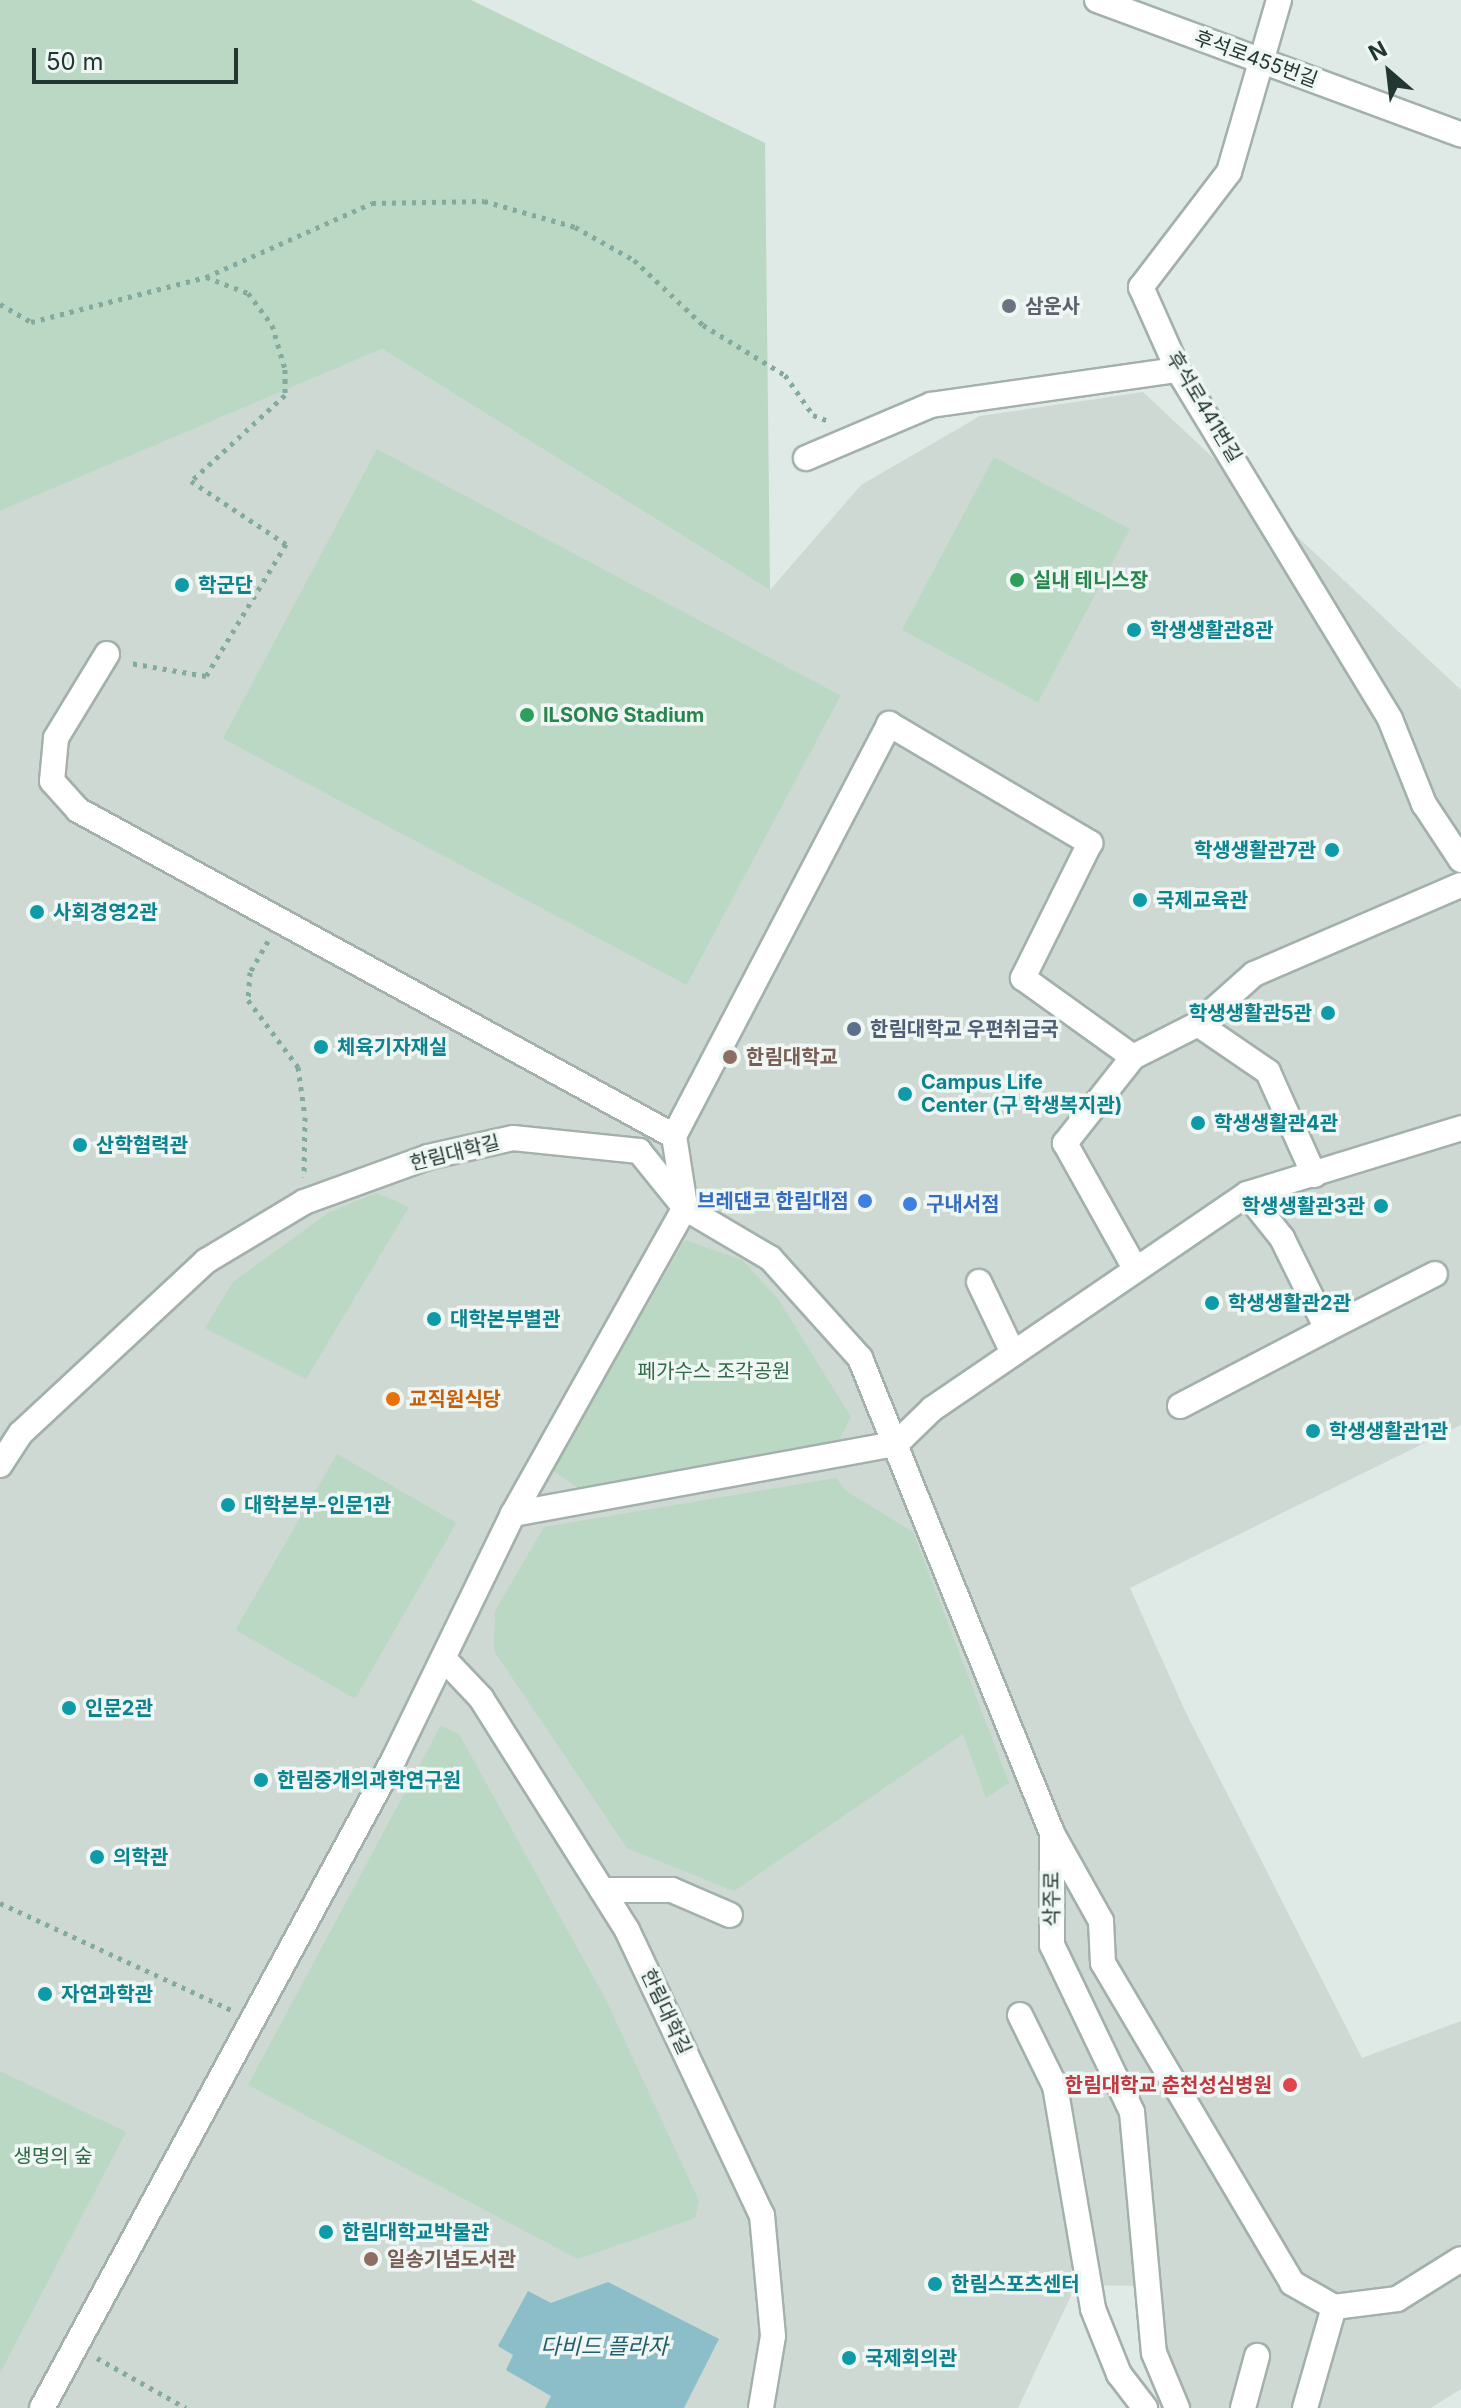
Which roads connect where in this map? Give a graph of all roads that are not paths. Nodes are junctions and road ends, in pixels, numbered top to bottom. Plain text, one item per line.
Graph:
1 (1097, 0) edge
2 (1279, 0) edge
3 (1265, 63) junction
4 (1461, 135) edge
5 (1178, 370) junction
6 (806, 458) dead end
7 (107, 654) road end
8 (1461, 860) edge
9 (1461, 885) edge
10 (1198, 1024) junction
11 (1133, 1057) junction
12 (1461, 1128) edge
13 (674, 1136) junction
14 (1314, 1175) junction
15 (1247, 1194) junction
16 (685, 1208) junction
17 (1136, 1270) junction
18 (1435, 1274) dead end
19 (979, 1282) dead end
20 (1327, 1329) junction
21 (1013, 1353) junction
22 (1180, 1406) dead end
23 (10, 1428) edge
24 (896, 1444) junction
25 (0, 1465) edge
26 (513, 1514) junction
27 (444, 1659) junction
28 (1052, 1833) junction
29 (602, 1890) junction
30 (730, 1915) dead end
31 (1020, 2015) dead end
32 (1461, 2259) edge
33 (1334, 2307) junction
34 (1257, 2356) dead end
35 (42, 2408) edge
36 (761, 2408) edge
37 (1145, 2408) edge
38 (1177, 2408) edge
39 (1243, 2408) edge
40 (1305, 2408) edge

1 - 3 street, 후석로455번길
2 - 3 street, 후석로441번길
3 - 4 street, 후석로455번길
3 - 5 street, 후석로441번길
5 - 6 street
5 - 8 street, 후석로441번길
7 - 13 street
9 - 10 street
10 - 11 street
10 - 14 street
11 - 13 street
11 - 17 street
12 - 14 street
13 - 16 street
14 - 15 street
15 - 17 street
15 - 20 street
16 - 23 street, 한림대학길
16 - 24 street, 삭주로
16 - 26 street
17 - 21 street
18 - 20 street
19 - 21 street
20 - 22 street
21 - 24 street
23 - 25 street, 한림대학길
24 - 26 street
24 - 28 street, 삭주로
26 - 27 street
27 - 29 street, 한림대학길
27 - 35 street
28 - 33 street
28 - 38 street, 삭주로
29 - 30 street
29 - 36 street, 한림대학길
31 - 37 street
32 - 33 street
33 - 40 street
34 - 39 street

